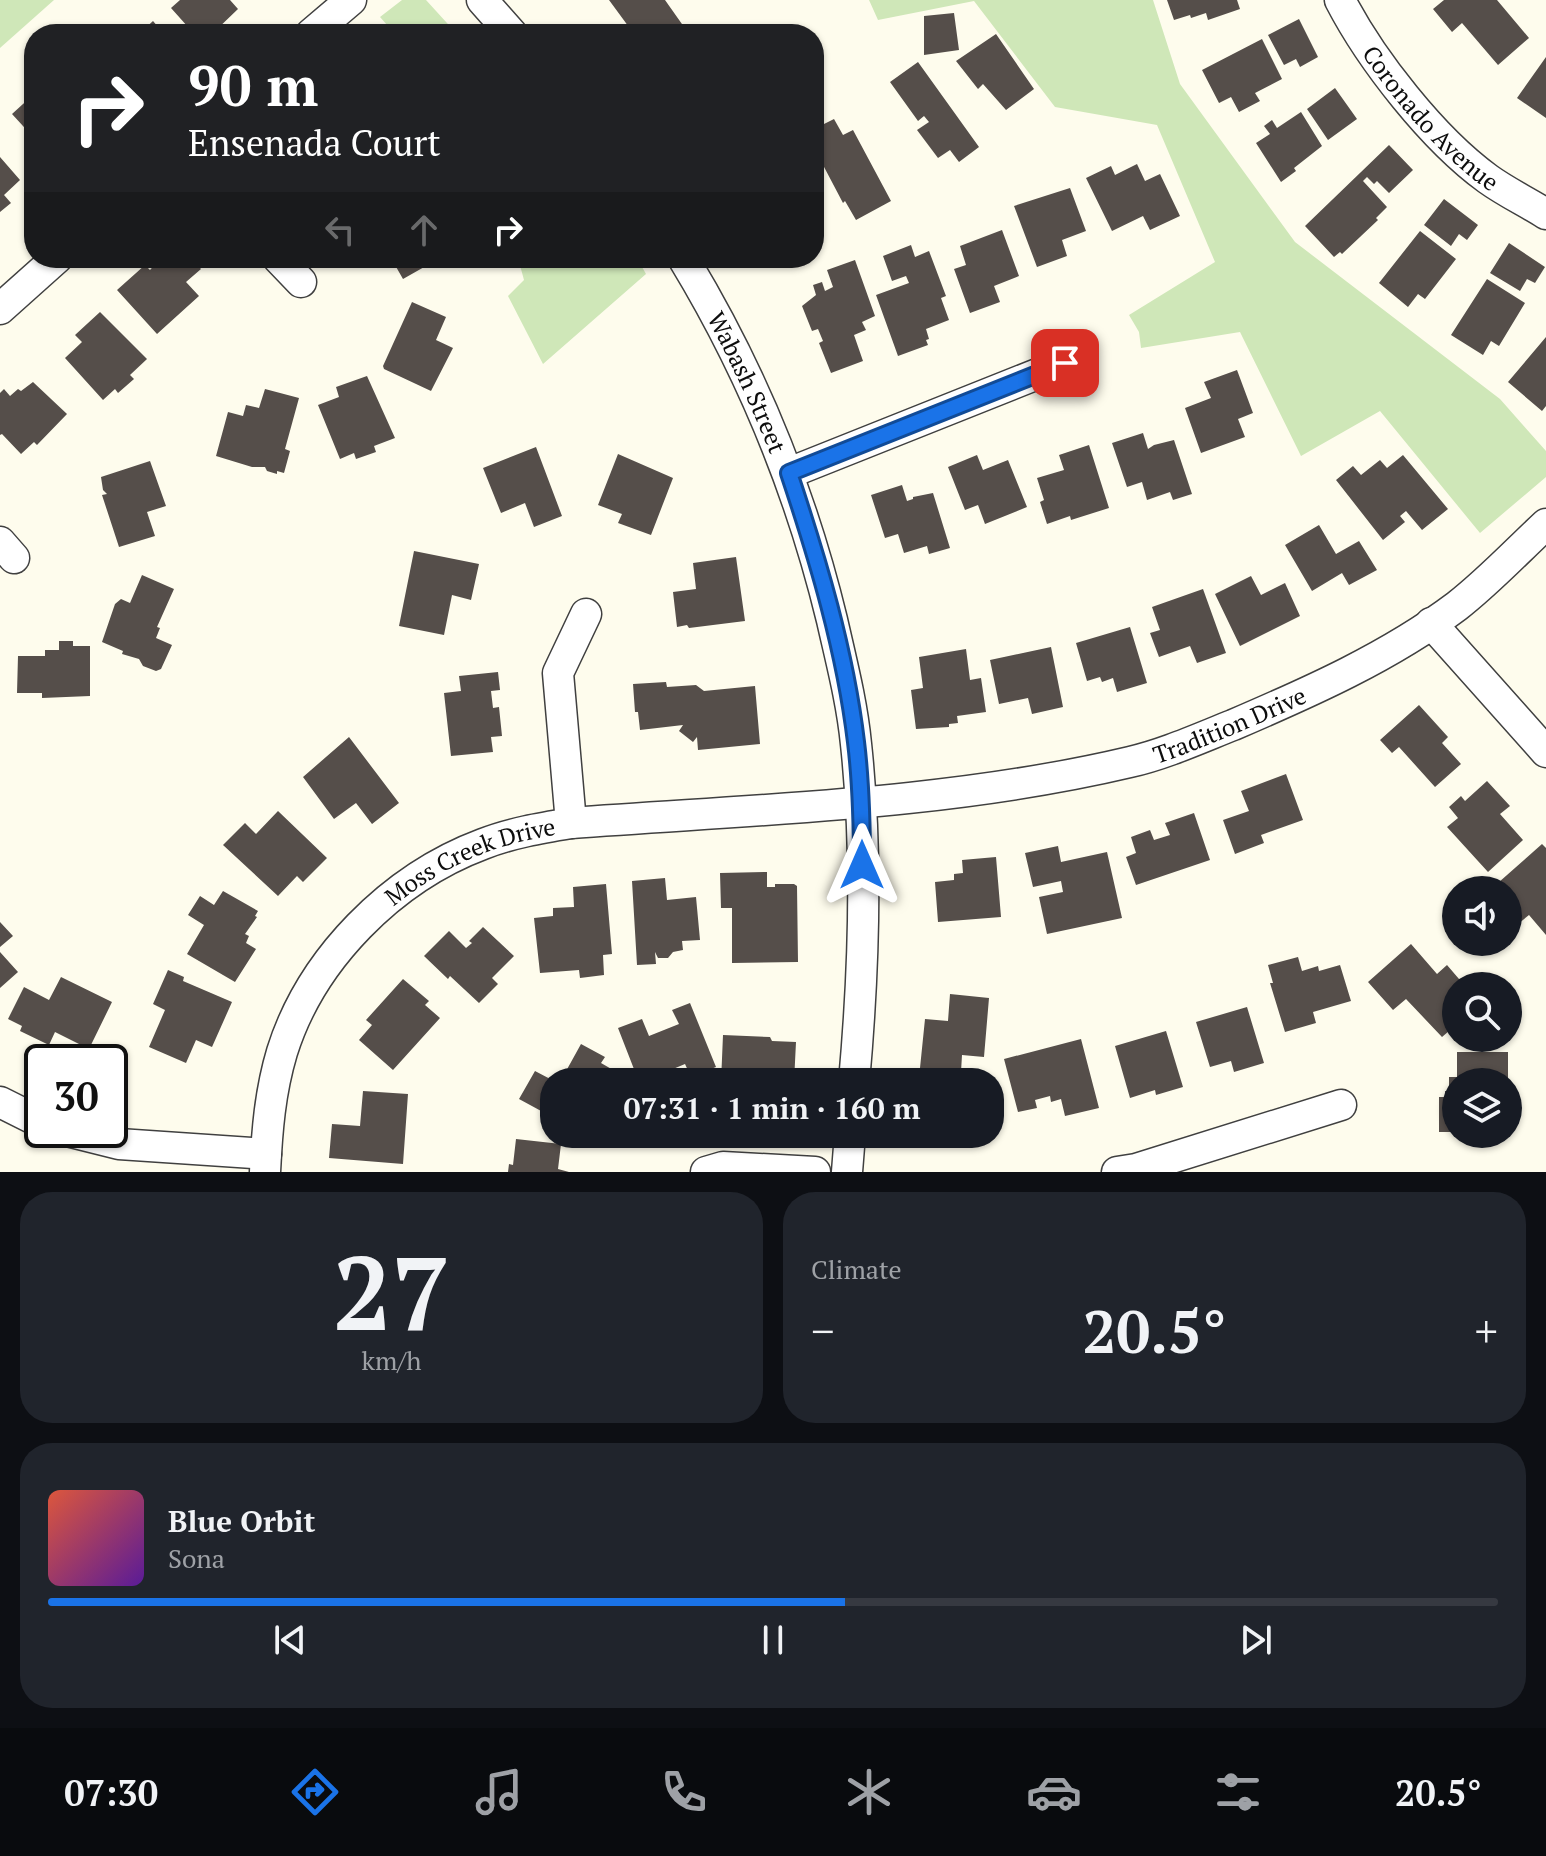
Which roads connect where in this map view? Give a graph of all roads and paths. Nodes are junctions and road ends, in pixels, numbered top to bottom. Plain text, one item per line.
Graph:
1 (351, 0) edge
2 (482, 0) edge
3 (1340, 0) edge
4 (323, 24) edge
5 (503, 24) edge
6 (1546, 214) edge
7 (46, 268) edge
8 (288, 268) edge
9 (688, 268) edge
10 (301, 282) dead end
11 (0, 309) edge
12 (1065, 363) dead end
13 (789, 473) junction
14 (1546, 524) edge
15 (586, 614) dead end
16 (1431, 623) junction
17 (1546, 752) edge
18 (861, 802) junction
19 (571, 823) junction
20 (855, 1068) edge
21 (0, 1102) edge
22 (1341, 1105) dead end
23 (24, 1114) edge
24 (128, 1145) edge
25 (849, 1148) edge
26 (265, 1163) edge
27 (706, 1172) edge
28 (815, 1172) edge
29 (847, 1172) edge
30 (1117, 1172) edge

1 - 4 street
2 - 5 street
3 - 6 street, Coronado Avenue
7 - 11 street
8 - 10 street
9 - 13 street, Wabash Street
12 - 13 street
13 - 18 street, Wabash Street
14 - 16 street, Tradition Drive
15 - 19 street
16 - 17 street
16 - 18 street, Tradition Drive
18 - 19 street, Moss Creek Drive
18 - 20 street, Wabash Street
19 - 26 street, Moss Creek Drive
21 - 23 street
22 - 30 street
24 - 26 street
25 - 29 street
27 - 28 street

